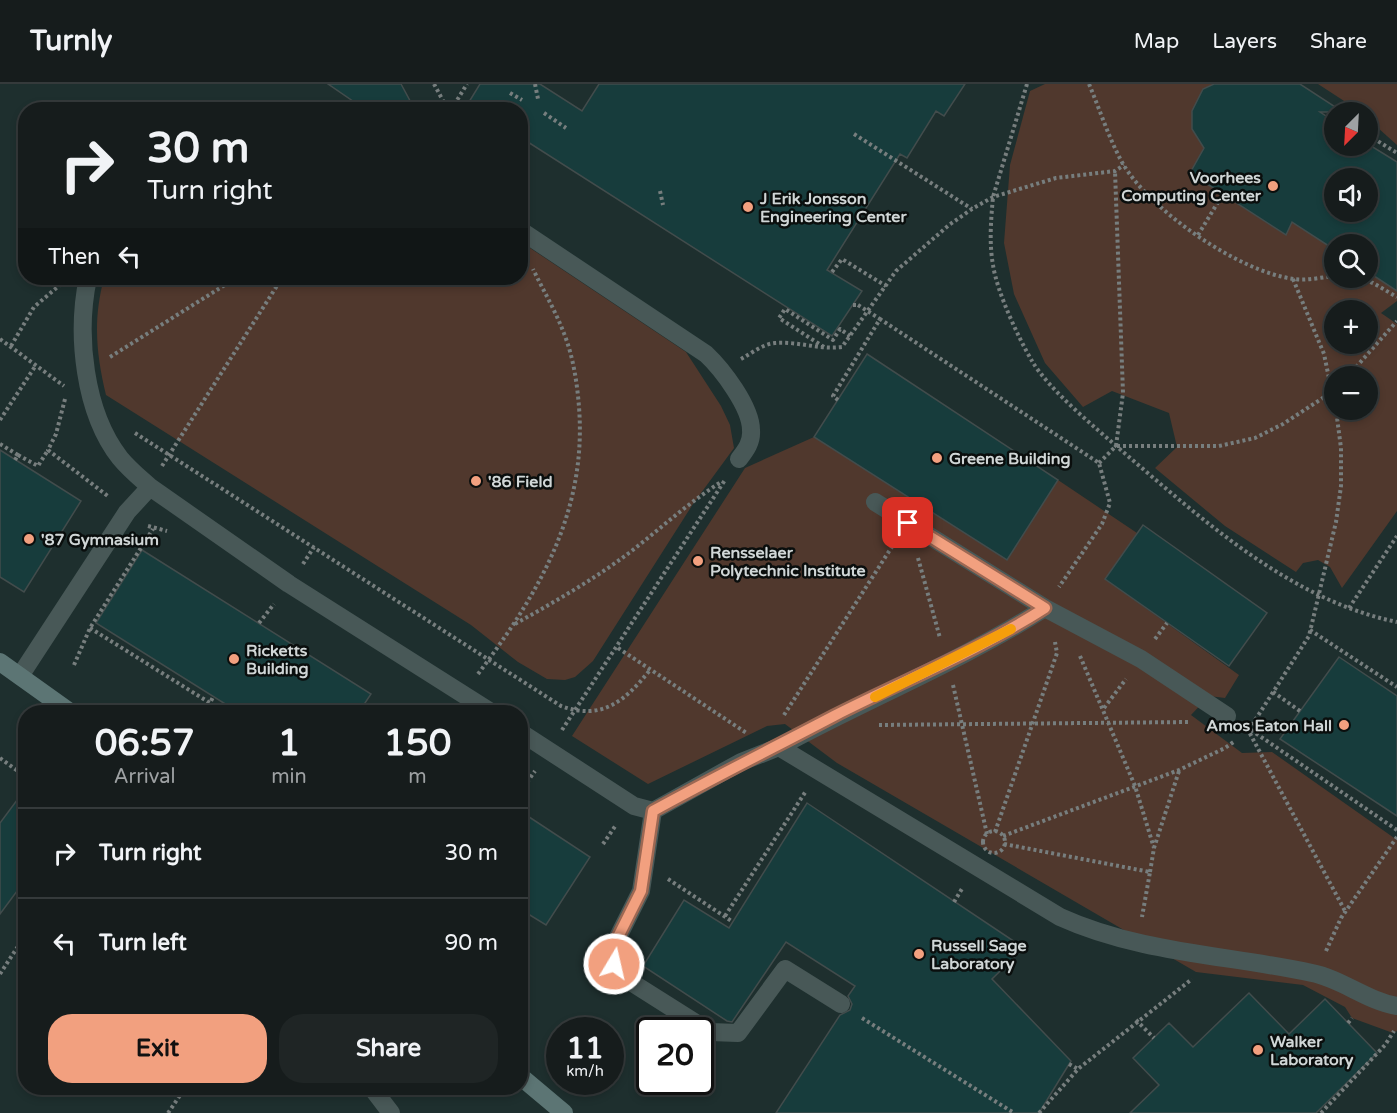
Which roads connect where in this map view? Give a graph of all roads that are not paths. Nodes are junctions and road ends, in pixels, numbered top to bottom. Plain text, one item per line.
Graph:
1 (528, 235) edge
2 (87, 285) edge
3 (739, 459) road end
4 (150, 487) junction
5 (875, 502) dead end
6 (1045, 608) junction
7 (0, 662) edge
8 (20, 676) junction
9 (60, 705) edge
10 (480, 705) edge
11 (1227, 716) road end
12 (528, 737) edge
13 (779, 747) junction
14 (653, 811) junction
15 (841, 1004) road end
16 (1397, 1006) edge
17 (528, 1083) edge
18 (377, 1095) edge
19 (391, 1113) edge
20 (564, 1113) edge

1 - 3 street
2 - 4 street
4 - 8 street
4 - 10 street
5 - 6 street
6 - 11 street
6 - 13 street
7 - 8 street
8 - 9 street
12 - 14 street
13 - 14 street
13 - 16 street
14 - 15 street
17 - 20 street
18 - 19 street

